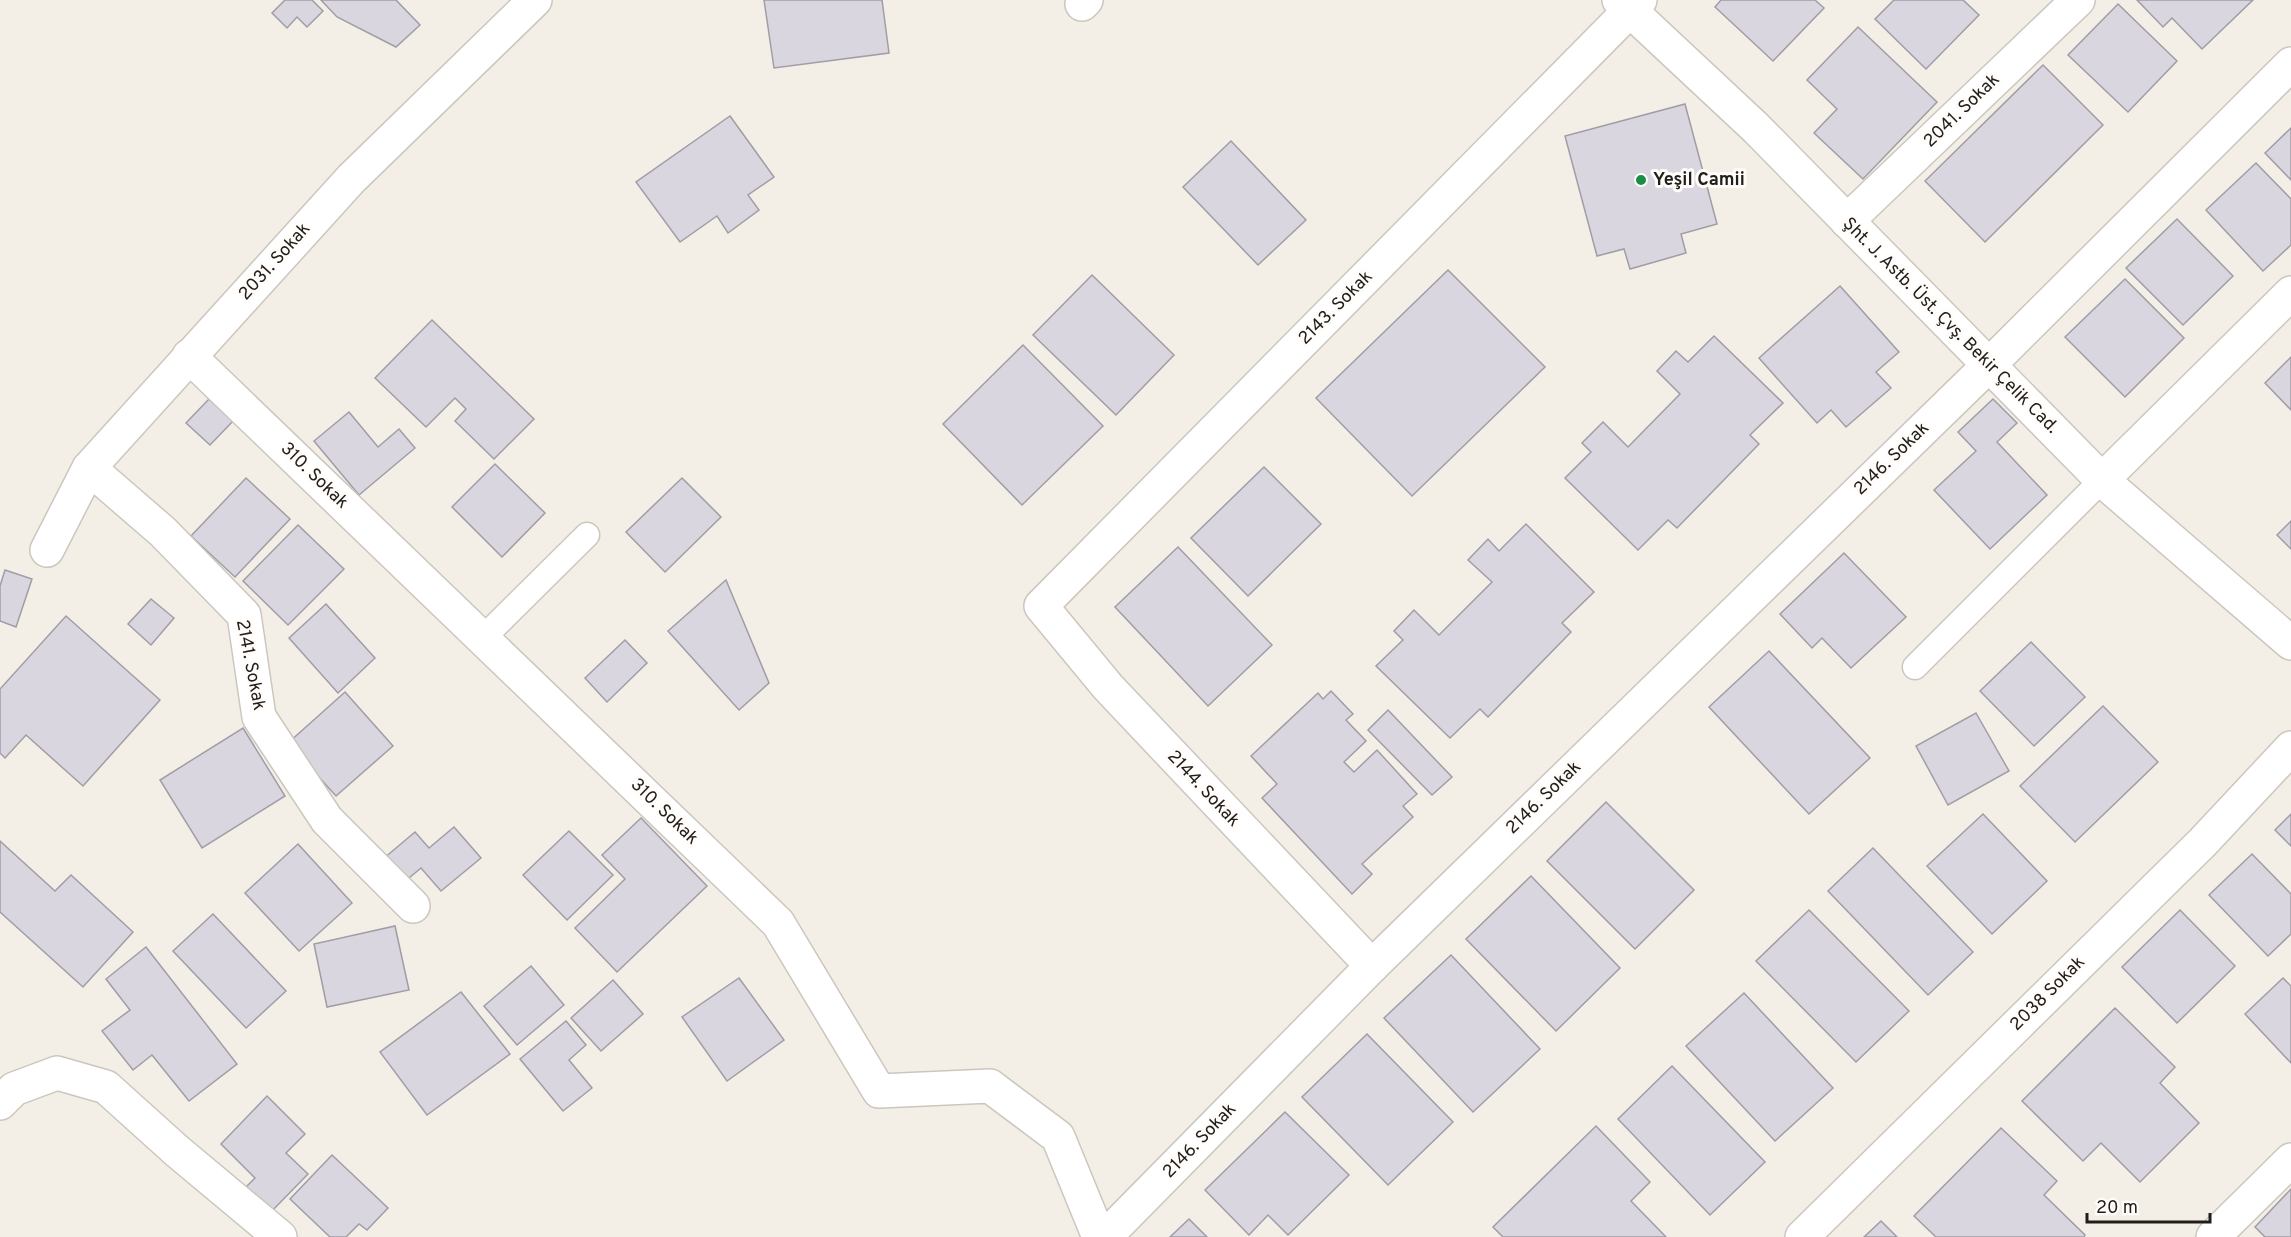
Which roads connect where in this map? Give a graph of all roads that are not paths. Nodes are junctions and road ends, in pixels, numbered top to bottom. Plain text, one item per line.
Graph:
1 (535, 0) edge
2 (2078, 0) edge
3 (1630, 3) edge
4 (2291, 64) edge
5 (1847, 221) junction
6 (2291, 293) edge
7 (189, 356) junction
8 (1989, 365) junction
9 (89, 468) junction
10 (2102, 480) junction
11 (587, 535) dead end
12 (47, 550) dead end
13 (1041, 606) joint
14 (483, 638) junction
15 (2291, 643) edge
16 (1914, 667) dead end
17 (2291, 748) edge
18 (413, 906) dead end
19 (1372, 966) junction
20 (0, 1103) edge
21 (2291, 1160) edge
22 (280, 1237) edge
23 (1099, 1237) edge
24 (1105, 1237) edge
25 (1802, 1237) edge
26 (2213, 1237) edge

1 - 7 street, 2031. Sokak
2 - 5 street, 2041. Sokak
3 - 5 street, Şht. J. Astb. Üst. Çvş. Bekir Çelik Cad.
3 - 13 street, 2143. Sokak
4 - 8 street, 2146. Sokak
5 - 8 street, Şht. J. Astb. Üst. Çvş. Bekir Çelik Cad.
6 - 10 street
7 - 9 street, 2031. Sokak
7 - 14 street, 310. Sokak
8 - 10 street, Şht. J. Astb. Üst. Çvş. Bekir Çelik Cad.
8 - 19 street, 2146. Sokak
9 - 12 street, 2031. Sokak
9 - 18 street, 2141. Sokak
10 - 15 street, Şht. J. Astb. Üst. Çvş. Bekir Çelik Cad.
10 - 16 lane
11 - 14 lane
13 - 19 street, 2144. Sokak
14 - 23 street, 310. Sokak
17 - 25 street, 2038 Sokak
19 - 24 street, 2146. Sokak
20 - 22 street
21 - 26 street

